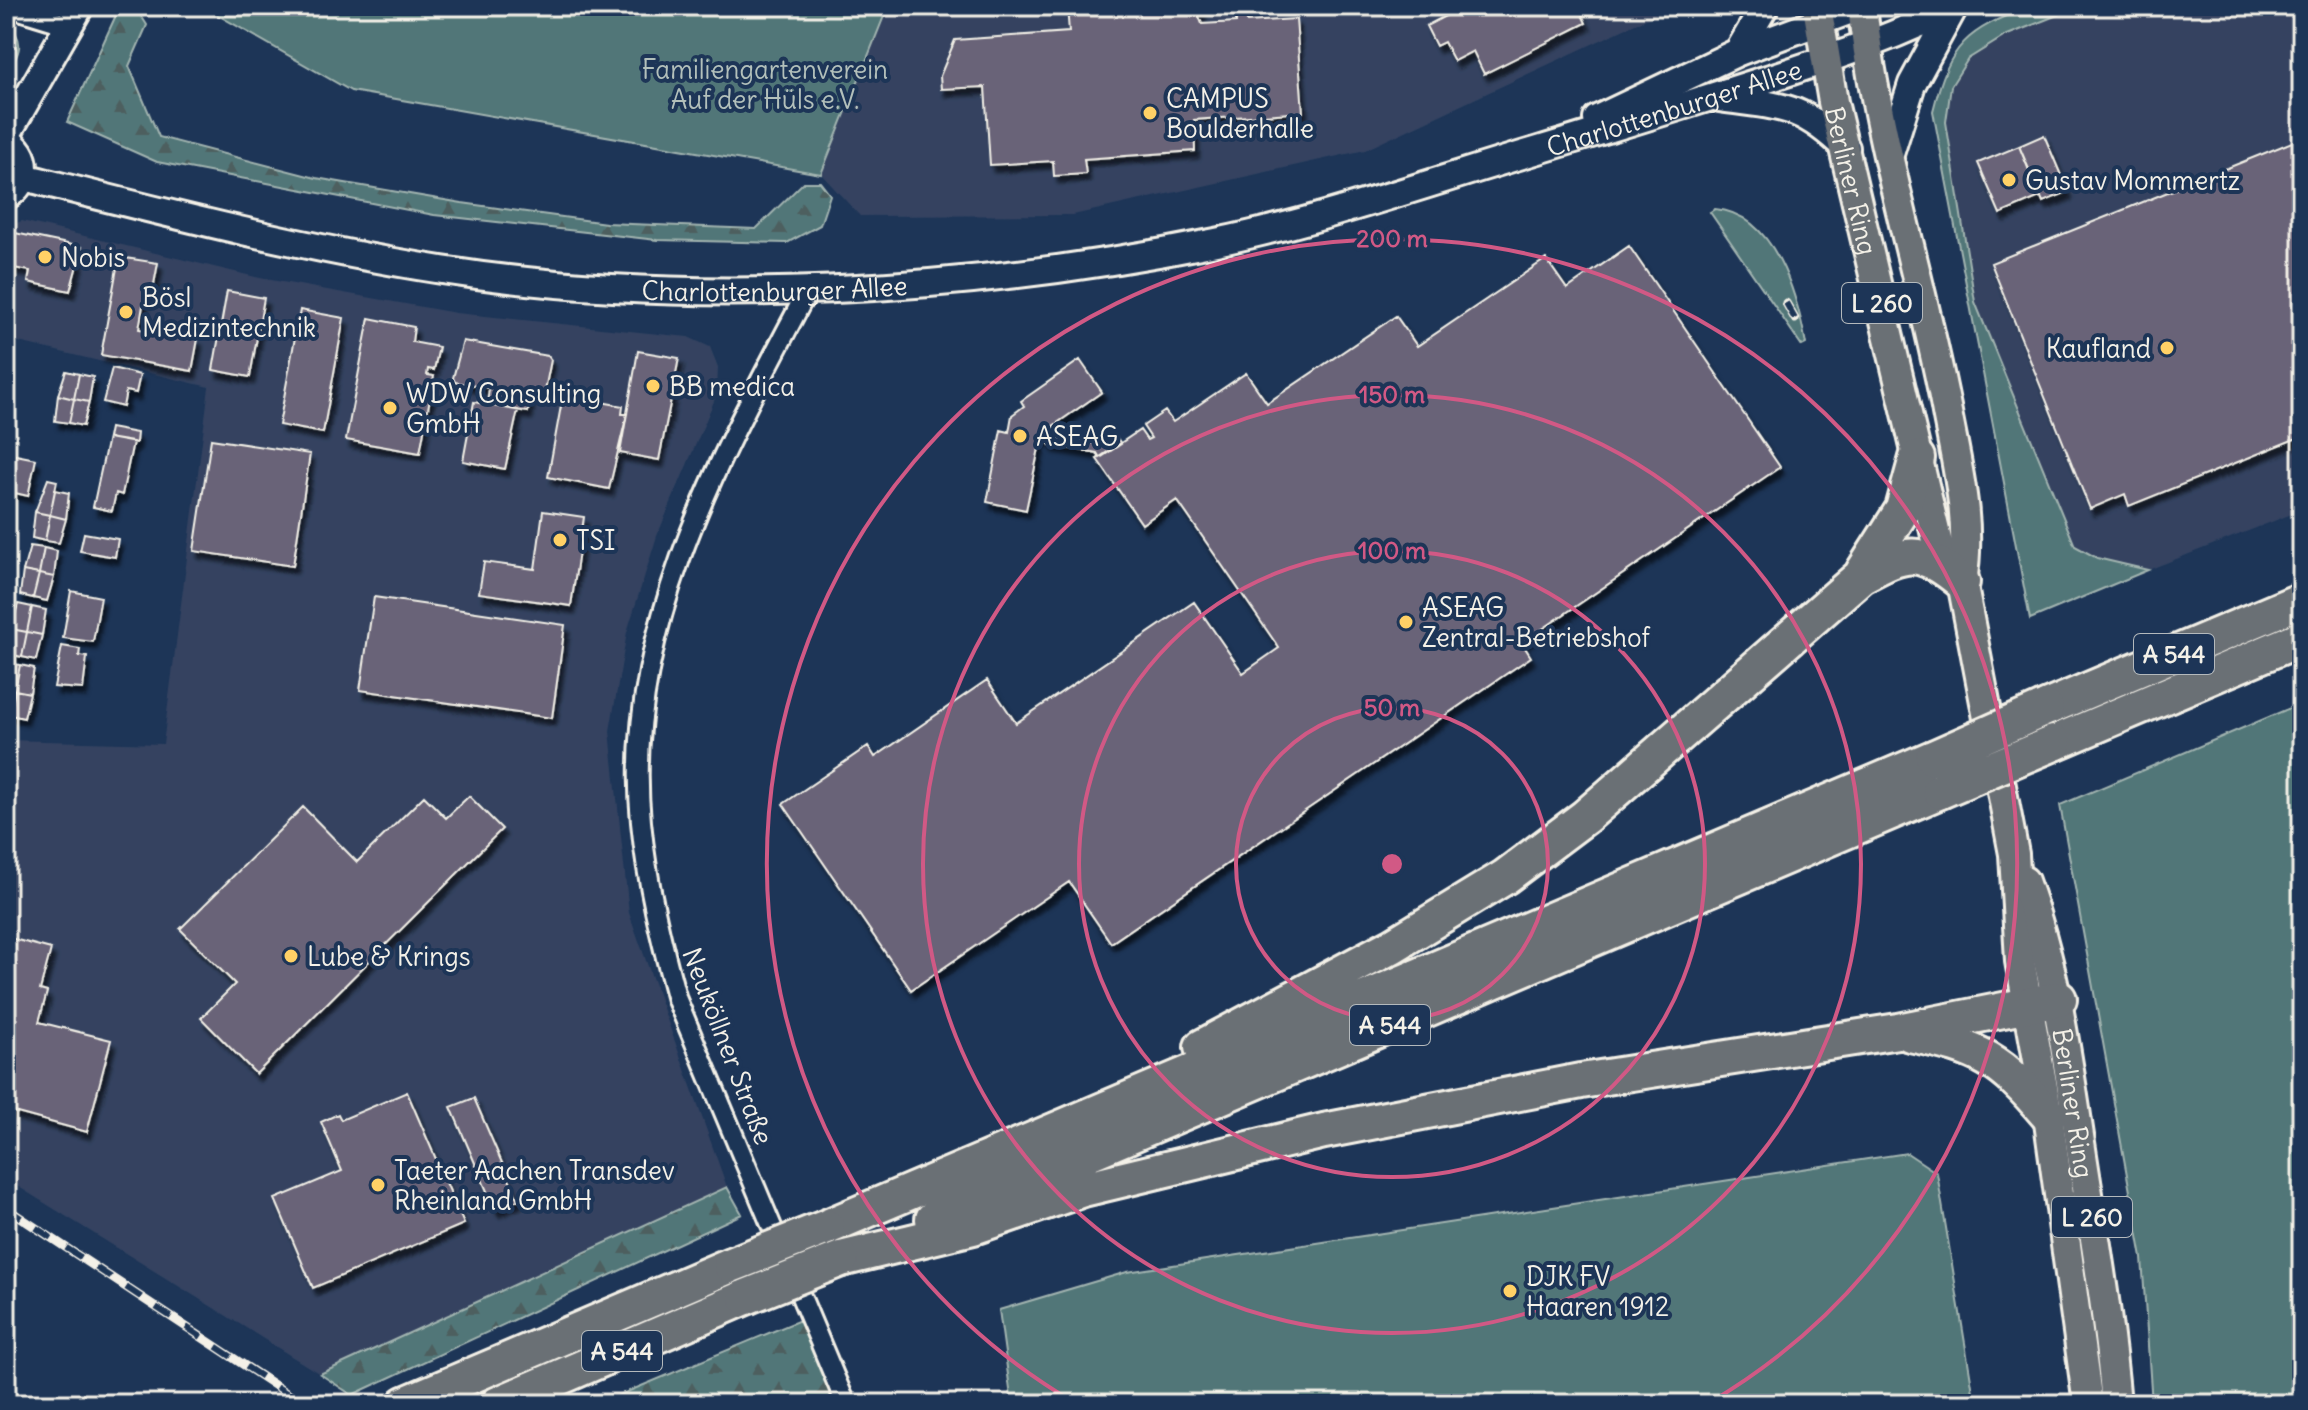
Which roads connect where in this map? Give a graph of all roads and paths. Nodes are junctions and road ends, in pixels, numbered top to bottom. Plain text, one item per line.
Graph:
1 (6, 6) edge
2 (1765, 6) edge
3 (1862, 6) edge
4 (1955, 6) edge
5 (1817, 13) edge
6 (74, 16) edge
7 (1866, 46) junction
8 (1738, 52) junction
9 (1826, 60) junction
10 (1716, 97) junction
11 (6, 138) edge
12 (1846, 148) junction
13 (1890, 154) junction
14 (1522, 155) junction
15 (15, 187) edge
16 (808, 290) junction
17 (1917, 458) junction
18 (1861, 576) junction
19 (1962, 582) junction
20 (2302, 600) edge
21 (2302, 638) edge
22 (2044, 1002) junction
23 (1898, 1031) junction
24 (1100, 1111) junction
25 (2048, 1115) junction
26 (841, 1259) junction
27 (405, 1404) edge
28 (498, 1404) edge
29 (846, 1404) edge
30 (2088, 1404) edge
31 (2116, 1404) edge

1 - 6 street
2 - 8 street
3 - 5 street, Charlottenburger Allee
3 - 7 main road, Berliner Ring / L 260
4 - 7 street, Charlottenburger Allee
4 - 13 street
5 - 8 street, Charlottenburger Allee
5 - 9 main road, Berliner Ring / L 260
6 - 11 street
7 - 9 street, Charlottenburger Allee
7 - 13 main road, Berliner Ring / L 260
8 - 14 street, Charlottenburger Allee
9 - 10 street, Charlottenburger Allee
9 - 12 main road, Berliner Ring / L 260
10 - 12 street
10 - 14 street, Charlottenburger Allee
11 - 15 street
12 - 17 main road, Berliner Ring / L 260
13 - 19 main road, Berliner Ring / L 260
14 - 16 street, Charlottenburger Allee
15 - 16 street, Charlottenburger Allee
16 - 29 street, Neuköllner Straße
17 - 18 highway
17 - 19 main road, Berliner Ring / L 260
18 - 19 highway
18 - 24 highway
19 - 22 main road, Berliner Ring / L 260
20 - 24 highway, A 544, bridge
21 - 26 highway, A 544, bridge
22 - 23 highway
22 - 25 main road, Berliner Ring / L 260
22 - 31 main road, Berliner Ring / L 260
23 - 25 highway
23 - 26 highway
24 - 27 highway, A 544, bridge
25 - 30 main road, Berliner Ring / L 260
26 - 28 highway, A 544, bridge

